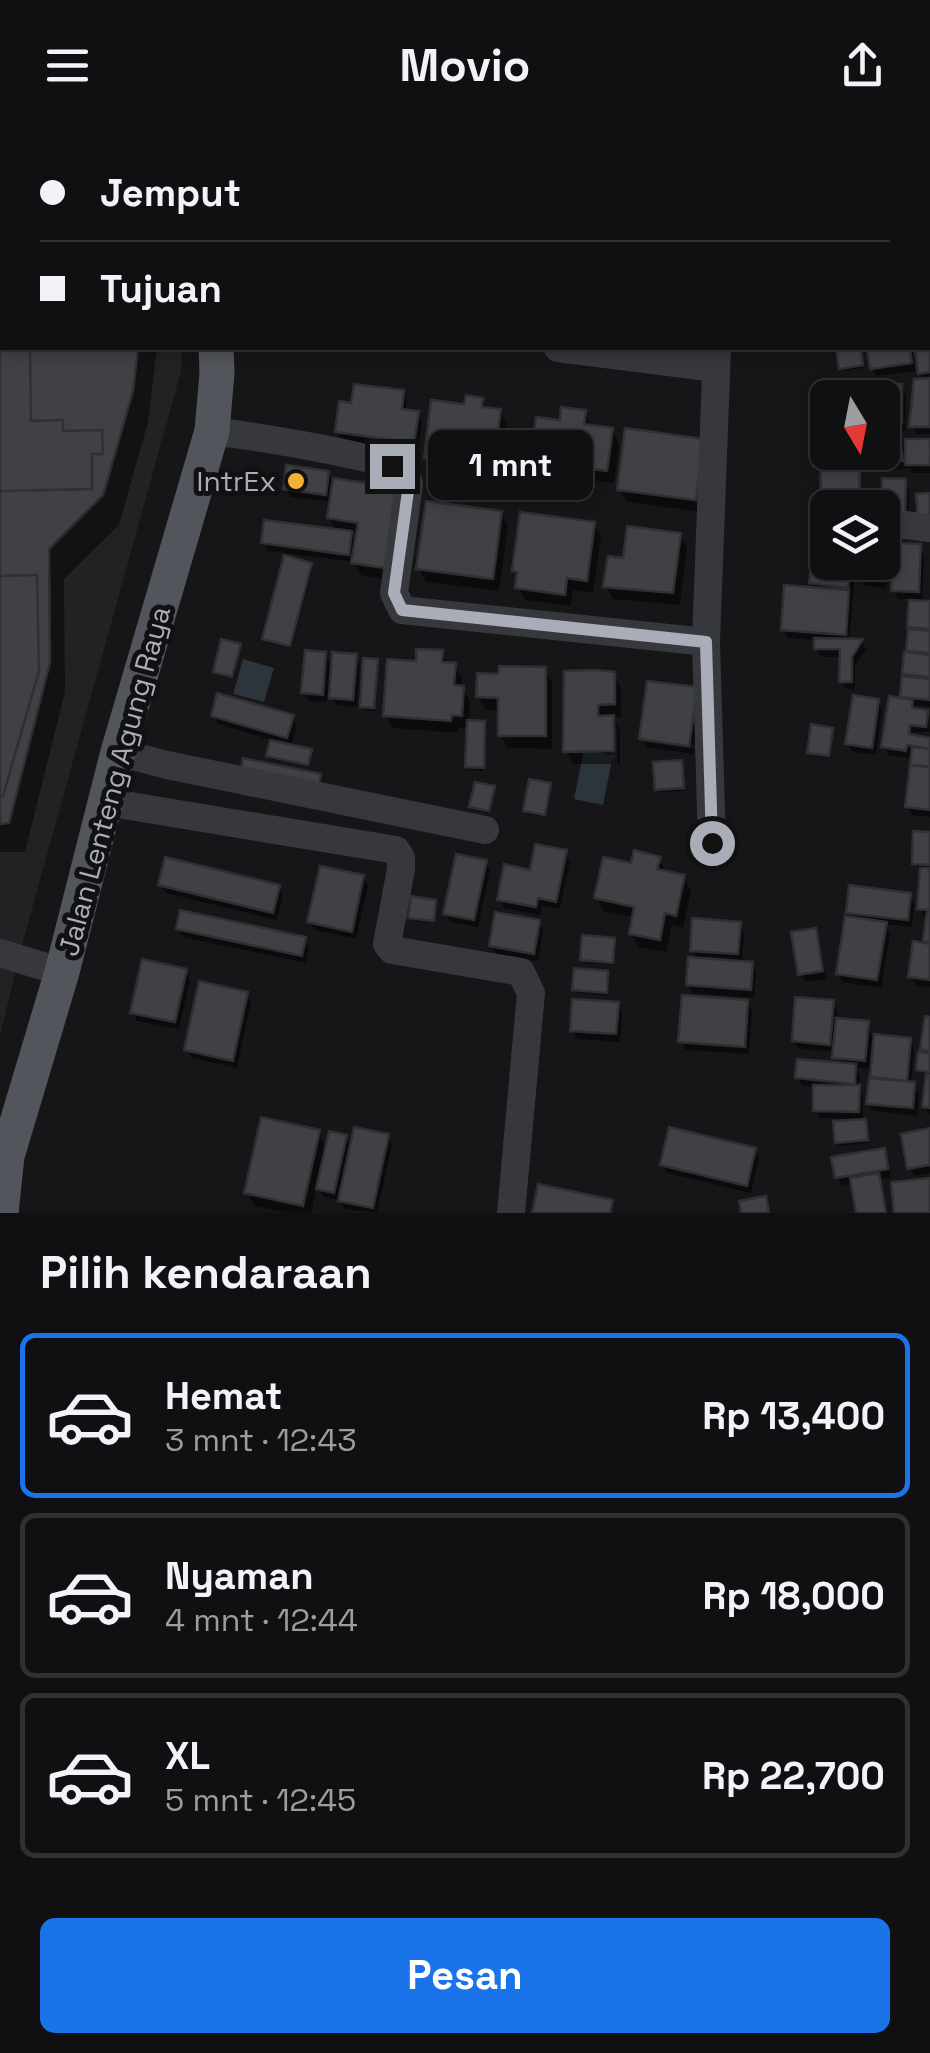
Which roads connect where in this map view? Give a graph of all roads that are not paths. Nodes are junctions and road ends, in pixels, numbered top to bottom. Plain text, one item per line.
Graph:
1 (590, 350) edge
2 (221, 356) edge
3 (716, 358) edge
4 (212, 431) junction
5 (900, 524) edge
6 (930, 528) edge
7 (706, 642) junction
8 (118, 752) junction
9 (106, 802) junction
10 (485, 830) dead end
11 (712, 843) dead end
12 (0, 953) edge
13 (62, 972) junction
14 (1, 1213) edge
15 (511, 1213) edge

1 - 3 street
2 - 4 main road, Jalan Lenteng Agung Raya
3 - 7 street
4 - 7 street
4 - 8 main road, Jalan Lenteng Agung Raya
5 - 6 street
7 - 11 street
8 - 9 main road, Jalan Lenteng Agung Raya
8 - 10 street
9 - 13 main road, Jalan Lenteng Agung Raya
9 - 15 street
12 - 13 street
13 - 14 main road, Jalan Lenteng Agung Raya

